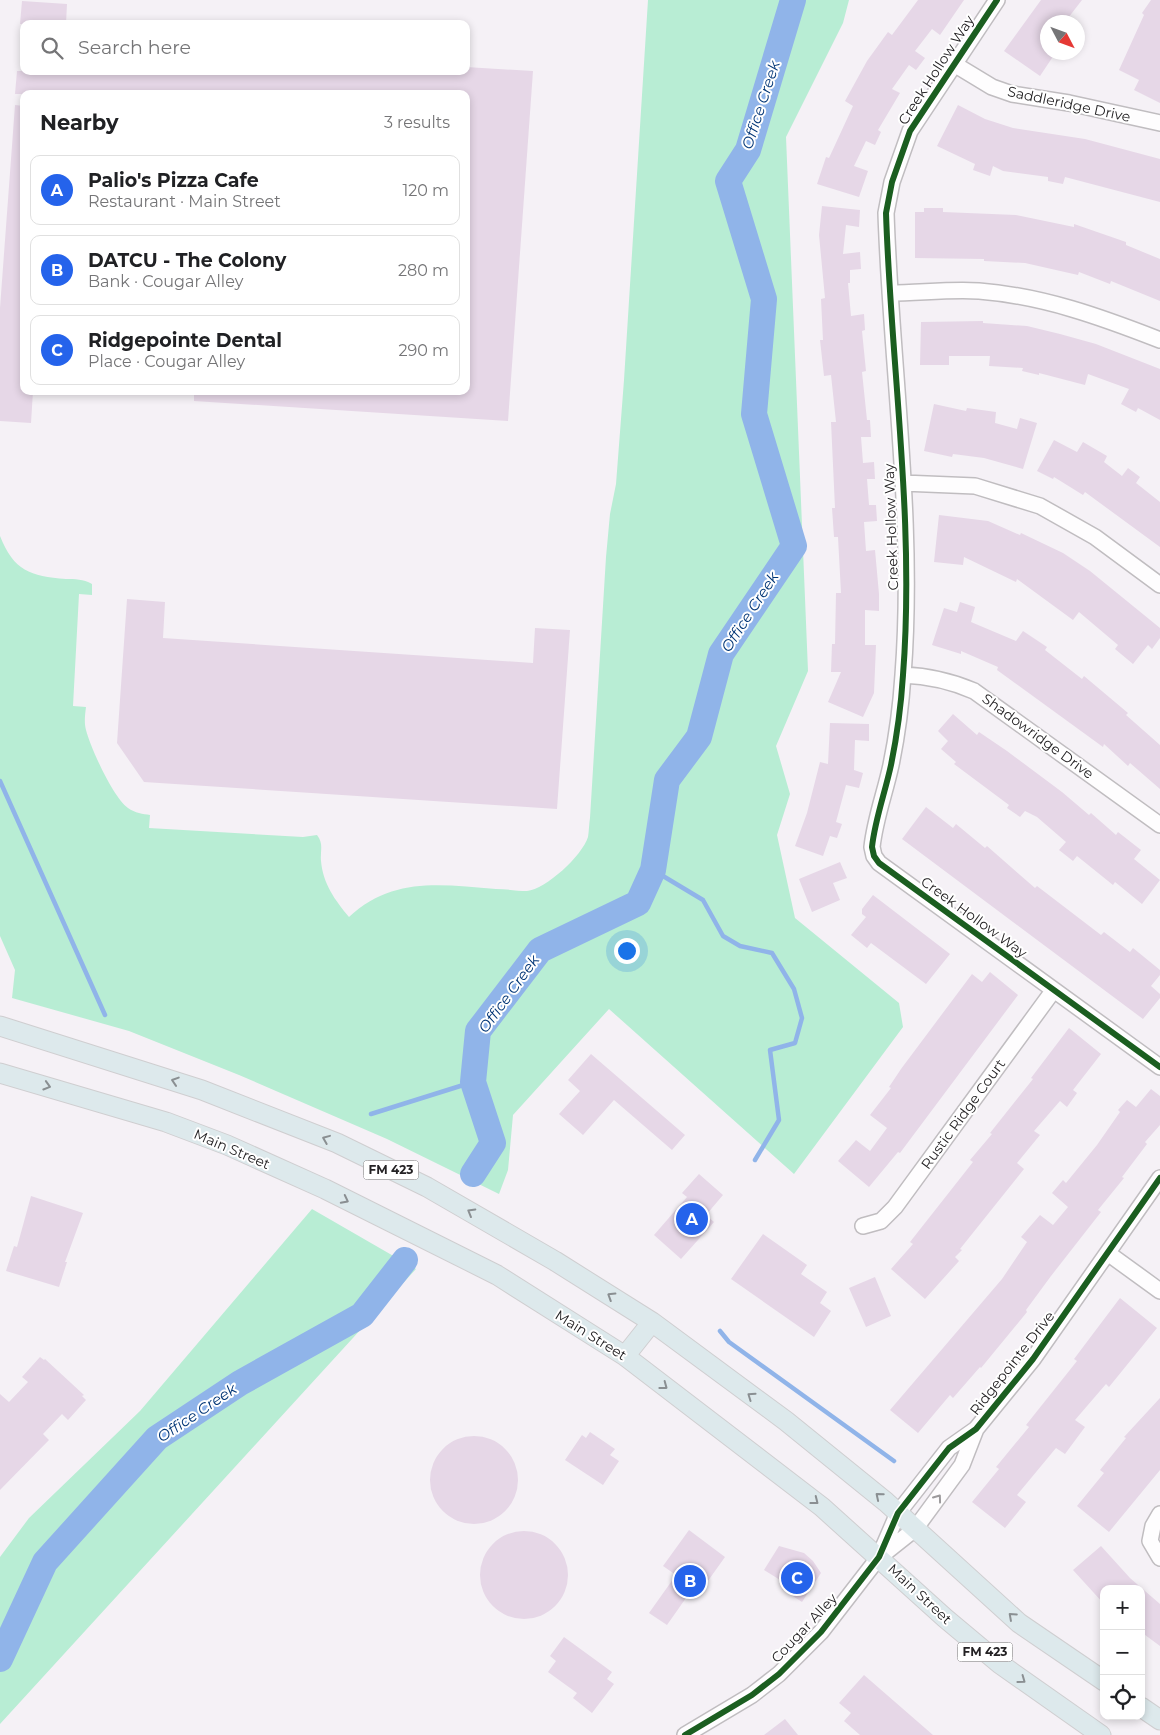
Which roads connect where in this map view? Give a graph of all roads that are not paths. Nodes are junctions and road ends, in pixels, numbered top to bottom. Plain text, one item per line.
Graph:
1 (997, 0) edge
2 (954, 64) junction
3 (1160, 123) edge
4 (890, 293) junction
5 (1160, 340) edge
6 (903, 483) junction
7 (1160, 585) edge
8 (903, 675) junction
9 (1160, 826) edge
10 (1053, 991) junction
11 (0, 1026) edge
12 (1160, 1067) edge
13 (0, 1073) edge
14 (1160, 1178) edge
15 (863, 1226) dead end
16 (1109, 1254) junction
17 (1160, 1291) edge
18 (652, 1322) junction
19 (626, 1356) junction
20 (976, 1429) junction
21 (898, 1513) junction
22 (1160, 1514) edge
23 (915, 1529) junction
24 (879, 1557) junction
25 (1160, 1558) edge
26 (1100, 1678) edge
27 (1145, 1710) edge
28 (1160, 1720) edge
29 (685, 1735) edge
30 (1100, 1735) edge

1 - 2 street, Creek Hollow Way
2 - 3 street, Saddleridge Drive
2 - 4 street, Creek Hollow Way
4 - 5 street
4 - 6 street, Creek Hollow Way
6 - 7 street
6 - 8 street, Creek Hollow Way
8 - 9 street, Shadowridge Drive
8 - 10 street, Creek Hollow Way
10 - 12 street
10 - 15 street, Rustic Ridge Court
18 -> 11 main road, FM 423
13 -> 19 main road, Main Street / FM 423
14 - 16 street, Ridgepointe Drive
16 - 17 street
16 - 20 street, Ridgepointe Drive
18 - 19 main road
21 -> 18 main road, FM 423
19 -> 24 main road, Main Street / FM 423
20 - 21 street, Ridgepointe Drive
23 -> 20 street, Ridgepointe Drive
21 - 23 main road, FM 423
21 - 24 street, Ridgepointe Drive
22 - 25 street
23 - 24 street, Ridgepointe Drive
26 -> 23 main road, FM 423
24 - 29 street, Cougar Alley
24 -> 30 main road, Main Street / FM 423
27 - 28 main road

